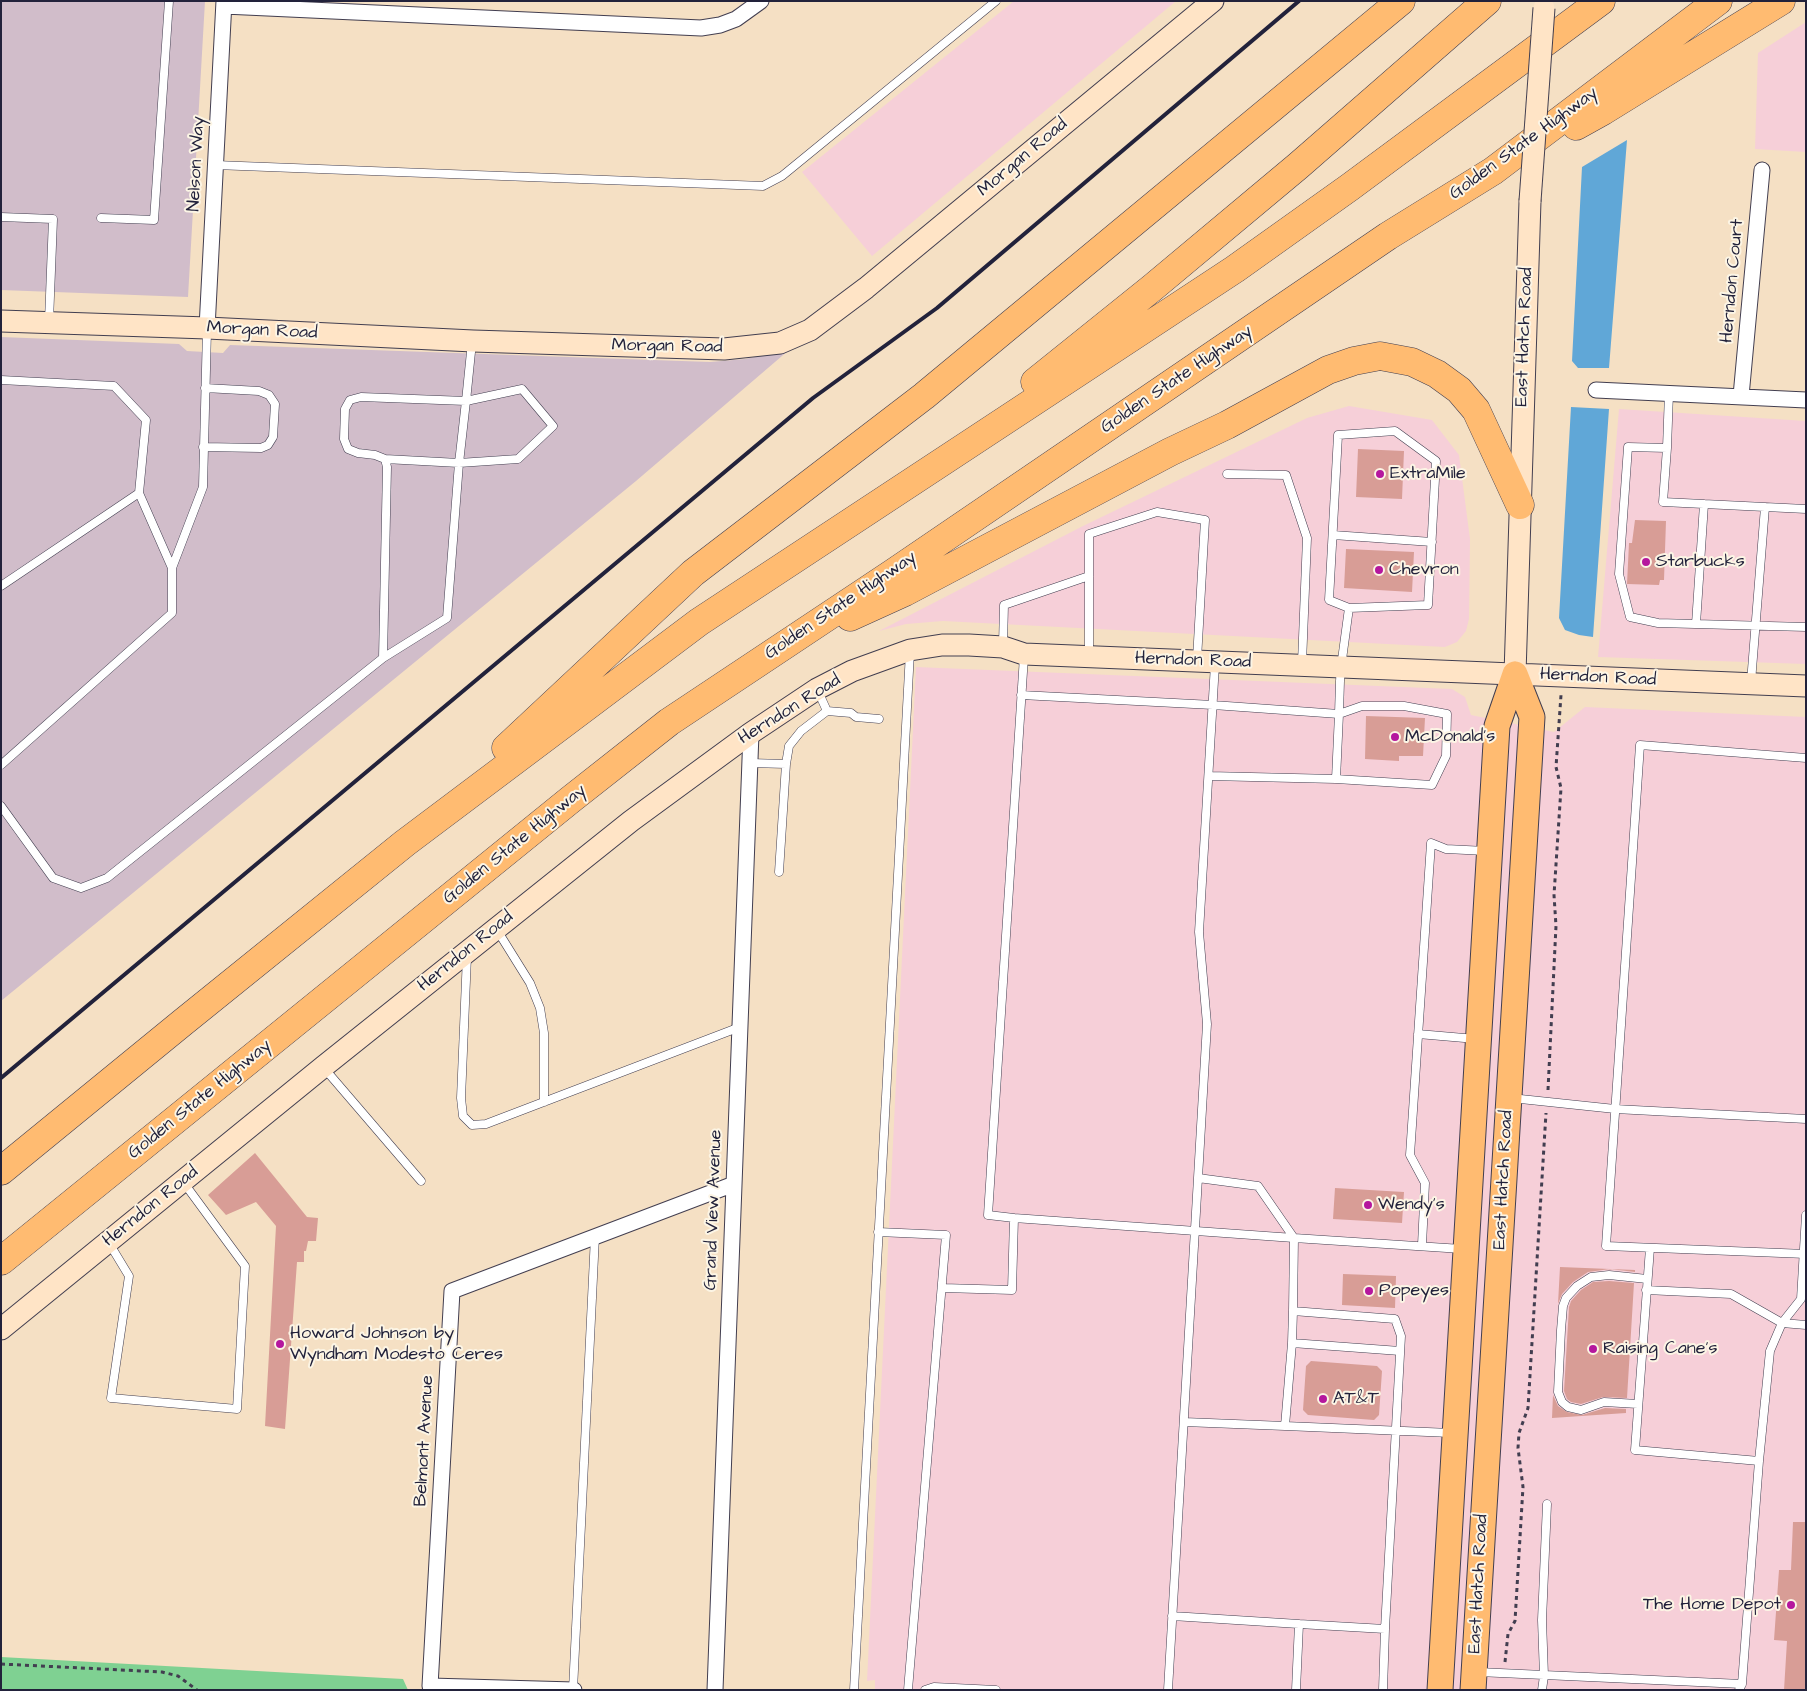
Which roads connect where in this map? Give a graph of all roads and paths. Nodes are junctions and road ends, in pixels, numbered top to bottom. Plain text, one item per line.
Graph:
1 (169, 1) edge
2 (761, 1) edge
3 (996, 1) edge
4 (1213, 1) edge
5 (1401, 1) edge
6 (1487, 1) edge
7 (1601, 1) edge
8 (1718, 1) edge
9 (1781, 1) edge
10 (224, 4) edge
11 (1544, 5) edge
12 (215, 165) junction
13 (1762, 170) dead end
14 (1493, 171) junction
15 (1, 217) edge
16 (101, 218) dead end
17 (1, 321) edge
18 (49, 323) junction
19 (207, 328) junction
20 (472, 341) junction
21 (1, 380) edge
22 (205, 388) junction
23 (1596, 390) dead end
24 (1669, 393) junction
25 (1741, 396) junction
26 (1806, 400) edge
27 (466, 401) junction
28 (204, 447) junction
29 (1667, 448) junction
30 (385, 459) junction
31 (459, 462) junction
32 (1227, 474) dead end
33 (898, 492) junction
34 (139, 493) junction
35 (1704, 504) junction
36 (1520, 505) junction
37 (1764, 508) junction
38 (1806, 509) edge
39 (1332, 535) junction
40 (1432, 542) junction
41 (172, 568) junction
42 (1088, 576) junction
43 (1, 586) edge
44 (1349, 608) junction
45 (1696, 624) junction
46 (1755, 625) junction
47 (1806, 627) edge
48 (1003, 647) junction
49 (910, 650) junction
50 (771, 653) junction
51 (1024, 654) junction
52 (1089, 657) junction
53 (383, 658) junction
54 (1206, 661) junction
55 (1302, 665) junction
56 (1341, 667) junction
57 (1515, 674) junction
58 (1562, 677) junction
59 (1750, 684) junction
60 (1806, 686) edge
61 (817, 689) junction
62 (1021, 695) junction
63 (1213, 705) junction
64 (827, 710) junction
65 (1339, 714) junction
66 (879, 719) dead end
67 (751, 732) junction
68 (1806, 758) edge
69 (750, 763) junction
70 (786, 764) junction
71 (1, 765) edge
72 (1209, 776) junction
73 (1336, 779) junction
74 (1, 806) edge
75 (405, 843) junction
76 (1490, 851) junction
77 (779, 872) dead end
78 (496, 929) junction
79 (467, 951) junction
80 (740, 1027) junction
81 (1418, 1034) junction
82 (1479, 1039) junction
83 (322, 1067) junction
84 (1509, 1098) junction
85 (1547, 1100) junction
86 (544, 1102) junction
87 (1615, 1109) junction
88 (1806, 1119) edge
89 (1, 1171) edge
90 (1198, 1178) junction
91 (183, 1181) junction
92 (421, 1181) dead end
93 (734, 1184) junction
94 (1806, 1215) edge
95 (1014, 1218) junction
96 (1194, 1231) junction
97 (878, 1232) junction
98 (596, 1236) junction
99 (1294, 1238) junction
100 (108, 1242) junction
101 (1422, 1245) junction
102 (1650, 1248) junction
103 (1466, 1249) junction
104 (1805, 1254) edge
105 (1, 1261) edge
106 (1647, 1279) junction
107 (943, 1288) junction
108 (1646, 1290) junction
109 (1293, 1311) junction
110 (1782, 1323) junction
111 (1806, 1324) edge
112 (1, 1329) edge
113 (1292, 1343) junction
114 (1400, 1351) junction
115 (1638, 1404) junction
116 (1184, 1422) junction
117 (1285, 1426) junction
118 (1396, 1431) junction
119 (1456, 1433) junction
120 (1759, 1461) junction
121 (1548, 1504) dead end
122 (1172, 1616) junction
123 (1299, 1624) junction
124 (1385, 1629) junction
125 (1, 1664) edge
126 (1504, 1674) junction
127 (1544, 1676) junction
128 (1473, 1681) edge
129 (1740, 1687) edge
130 (197, 1690) edge
131 (574, 1690) edge
132 (715, 1690) edge
133 (854, 1690) edge
134 (908, 1690) edge
135 (925, 1690) edge
136 (996, 1690) edge
137 (1168, 1690) edge
138 (1296, 1690) edge
139 (1383, 1690) edge
140 (1440, 1690) edge
141 (1542, 1690) edge

1 - 16 lane
2 - 10 street
3 - 12 lane
4 - 20 street, Morgan Road
5 - 75 highway
6 - 33 highway
7 - 33 highway
8 - 14 highway, Golden State Highway
9 - 14 highway
10 - 12 street, Nelson Way
11 - 36 street, East Hatch Road, bridge
12 - 19 street, Nelson Way
13 - 25 street, Herndon Court
14 - 50 highway, Golden State Highway
15 - 18 lane
17 - 18 street, Morgan Road
18 - 19 street, Morgan Road
19 - 20 street, Morgan Road
19 - 22 lane
20 - 27 lane
21 - 34 lane
22 - 28 lane
22 - 28 lane
23 - 24 street
24 - 25 street
24 - 29 lane
25 - 26 street
27 - 30 lane
27 - 31 lane
27 - 31 lane
28 - 41 lane
29 - 35 lane
29 - 45 lane
30 - 31 lane
30 - 53 lane
31 - 53 lane
32 - 55 lane
33 - 75 highway
34 - 41 lane
34 - 43 lane
35 - 37 lane
35 - 45 lane
36 - 50 highway
36 - 57 street, East Hatch Road
37 - 38 lane
37 - 46 lane
39 - 40 lane
39 - 40 lane
39 - 44 lane
40 - 44 lane
41 - 71 lane
42 - 48 lane
42 - 52 lane
42 - 54 lane
44 - 56 lane
45 - 46 lane
46 - 47 lane
46 - 59 lane
48 - 49 street, Herndon Road
48 - 51 street, Herndon Road
49 - 61 street, Herndon Road
49 - 97 lane
50 - 105 highway, Golden State Highway
51 - 52 street, Herndon Road
51 - 62 lane
52 - 54 street, Herndon Road
53 - 74 lane
54 - 55 street, Herndon Road
54 - 63 lane
55 - 56 street, Herndon Road
56 - 57 street, Herndon Road
56 - 65 lane
57 - 58 street, Herndon Road
57 - 76 main road, East Hatch Road
57 - 84 main road, East Hatch Road
58 - 59 street, Herndon Road
58 - 85 path
59 - 60 street, Herndon Road
61 - 64 lane
61 - 67 street, Herndon Road
62 - 63 lane
62 - 95 lane
63 - 65 lane
63 - 72 lane
64 - 66 lane
64 - 70 lane
65 - 73 lane
65 - 73 lane
67 - 69 street, Grand View Avenue
67 - 78 street, Herndon Road
68 - 87 lane
69 - 70 lane
69 - 80 street, Grand View Avenue
70 - 77 lane
72 - 73 lane
72 - 90 lane
75 - 89 highway
76 - 81 lane
76 - 82 main road, East Hatch Road
78 - 79 street, Herndon Road
78 - 86 lane
79 - 83 street, Herndon Road
79 - 86 lane
80 - 86 lane
80 - 93 street, Grand View Avenue
81 - 82 lane
81 - 101 lane
82 - 103 main road, East Hatch Road
83 - 91 street, Herndon Road
83 - 92 lane
84 - 85 lane
84 - 128 main road, East Hatch Road
85 - 87 lane
85 - 126 path
87 - 88 lane
87 - 102 lane
90 - 96 lane
90 - 99 lane
91 - 100 street, Herndon Road
91 - 100 lane
93 - 98 street, Belmont Avenue
93 - 132 street, Grand View Avenue
94 - 104 lane
95 - 96 lane
95 - 107 lane
96 - 99 lane
96 - 116 lane
97 - 107 lane
97 - 133 lane
98 - 131 lane
98 - 131 street, Belmont Avenue
99 - 101 lane
99 - 109 lane
100 - 112 street, Herndon Road
101 - 103 lane
102 - 104 lane
102 - 106 lane
103 - 119 main road, East Hatch Road
104 - 110 lane
106 - 108 lane
106 - 115 lane
107 - 134 lane
108 - 110 lane
108 - 115 lane
109 - 113 lane
109 - 114 lane
110 - 111 lane
110 - 120 lane
113 - 114 lane
113 - 117 lane
114 - 118 lane
115 - 120 lane
116 - 117 lane
116 - 122 lane
117 - 118 lane
118 - 119 lane
118 - 124 lane
119 - 140 main road, East Hatch Road
120 - 129 lane
121 - 127 lane
122 - 123 lane
122 - 137 lane
123 - 124 lane
123 - 138 lane
124 - 139 lane
125 - 130 path
126 - 127 lane
126 - 128 lane
127 - 129 lane
127 - 141 lane
135 - 136 lane

